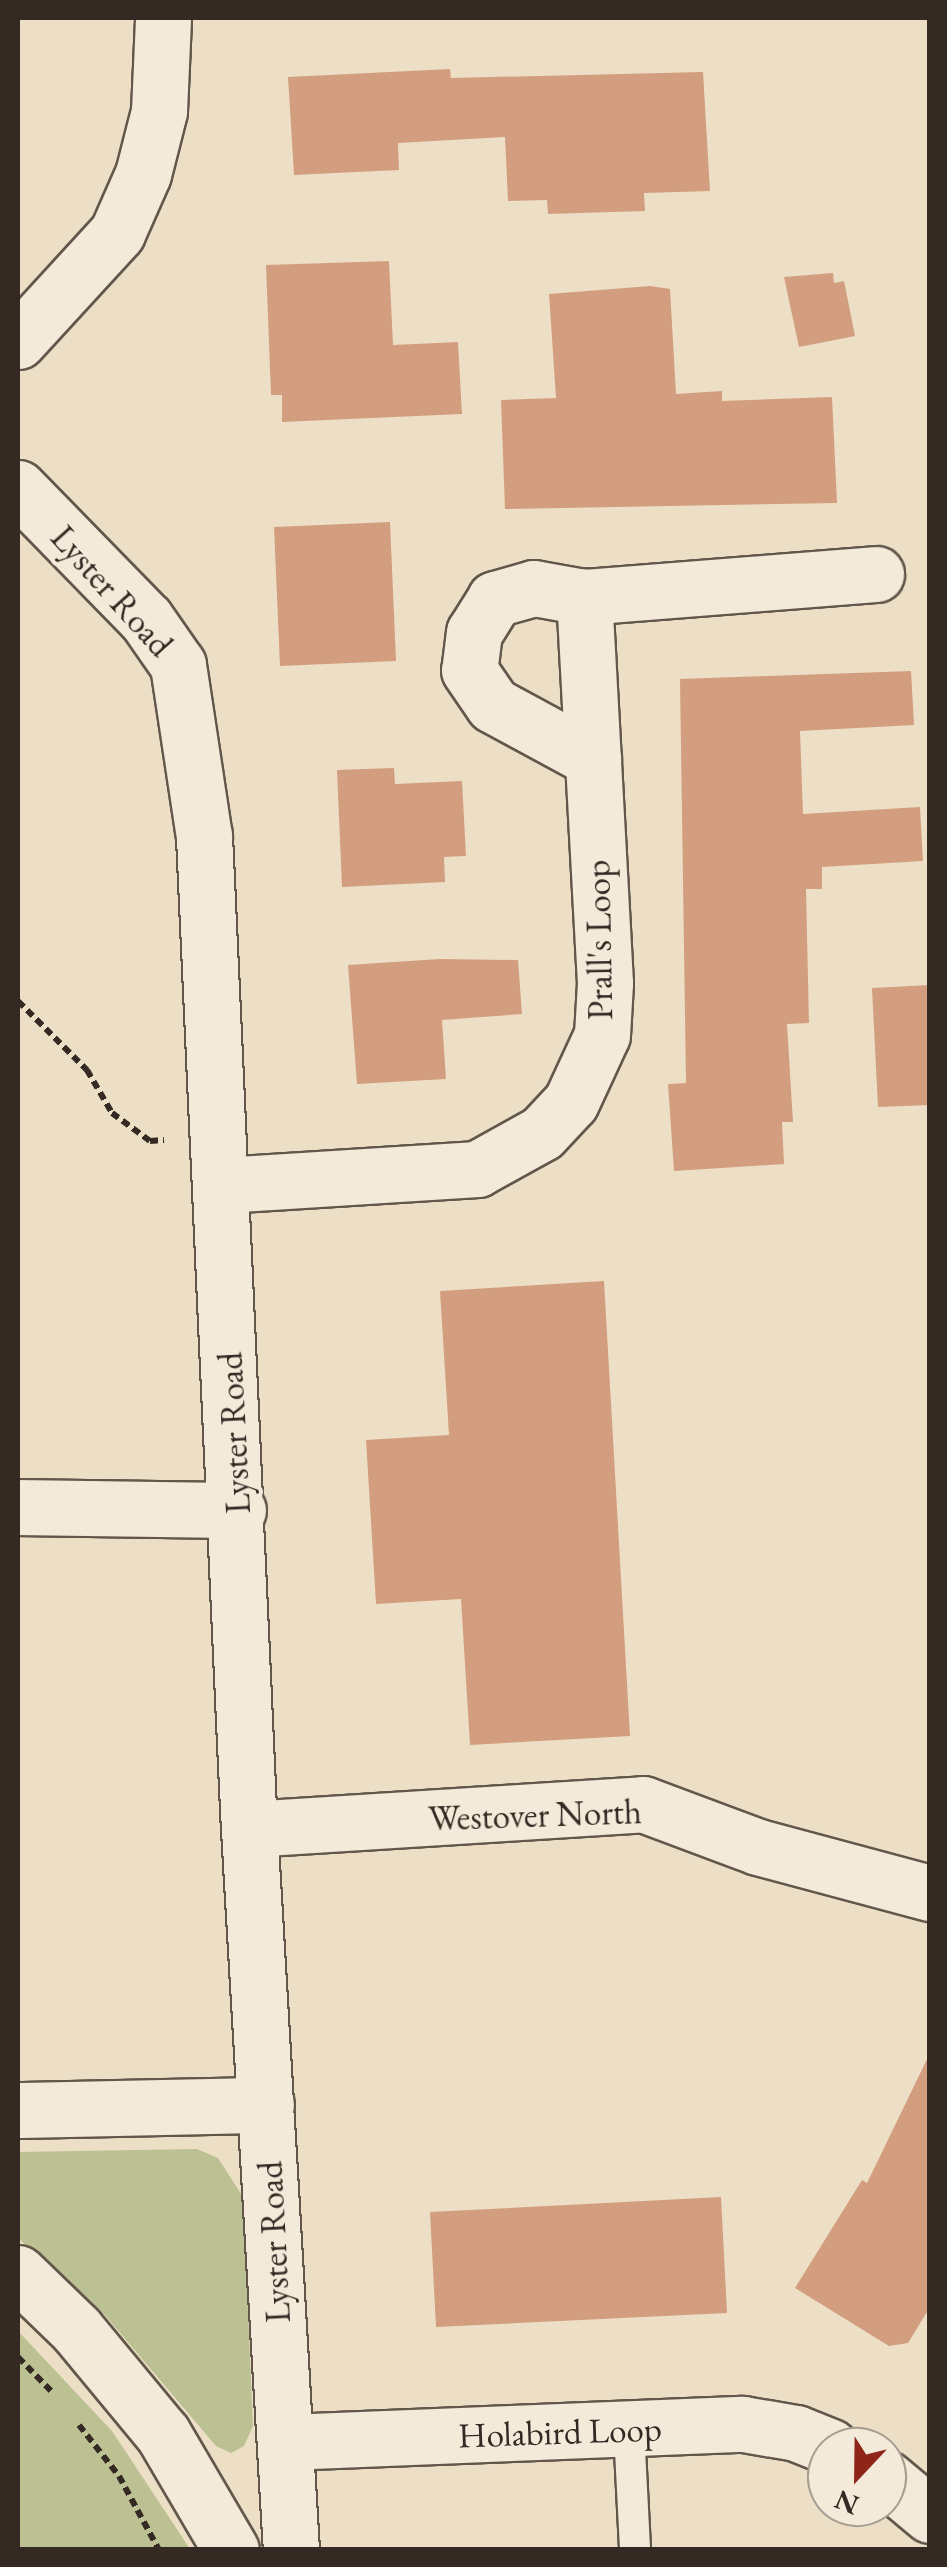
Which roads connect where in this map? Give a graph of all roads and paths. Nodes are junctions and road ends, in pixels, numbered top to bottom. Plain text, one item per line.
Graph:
1 (163, 18) edge
2 (18, 341) edge
3 (18, 488) edge
4 (876, 574) dead end
5 (584, 597) junction
6 (593, 759) junction
7 (18, 1001) edge
8 (165, 1140) dead end
9 (223, 1185) junction
10 (18, 1507) edge
11 (238, 1510) junction
12 (249, 1828) junction
13 (930, 1892) edge
14 (266, 2105) junction
15 (18, 2110) edge
16 (18, 2273) edge
17 (18, 2357) edge
18 (56, 2396) dead end
19 (66, 2409) dead end
20 (629, 2430) junction
21 (807, 2437) edge
22 (286, 2442) junction
23 (907, 2496) edge
24 (930, 2515) edge
25 (159, 2550) edge
26 (231, 2550) edge
27 (291, 2550) edge
28 (634, 2550) edge

1 - 2 street
3 - 9 street, Lyster Road
4 - 5 street
5 - 6 street, Prall's Loop
5 - 6 street
6 - 9 street, Prall's Loop
7 - 8 path
9 - 11 street, Lyster Road
10 - 11 street
11 - 12 street, Lyster Road
12 - 13 street, Westover North
12 - 14 street, Lyster Road
14 - 15 street
14 - 22 street, Lyster Road
16 - 26 street
17 - 18 path
19 - 25 path
20 - 21 street, Holabird Loop
20 - 22 street, Holabird Loop
20 - 28 lane
22 - 27 street, Lyster Road
23 - 24 street

